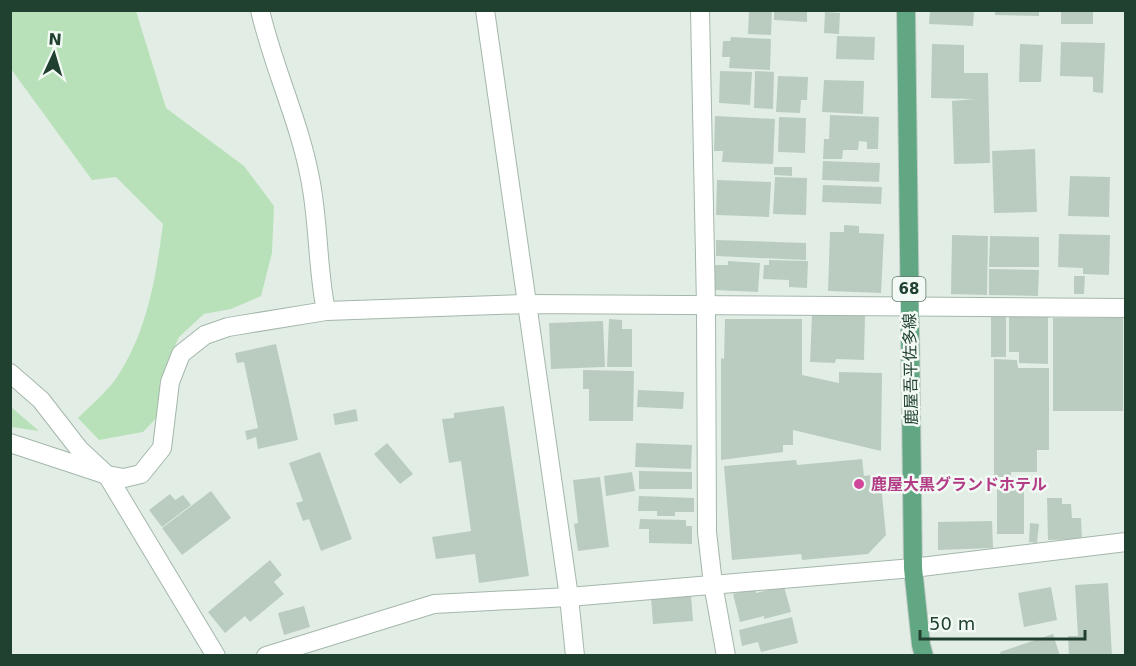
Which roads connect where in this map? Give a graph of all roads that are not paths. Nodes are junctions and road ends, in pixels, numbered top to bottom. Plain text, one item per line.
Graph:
1 (260, 10) edge
2 (485, 10) edge
3 (700, 10) edge
4 (906, 10) edge
5 (526, 304) junction
6 (706, 306) junction
7 (910, 307) junction
8 (1125, 308) edge
9 (326, 310) junction
10 (10, 373) edge
11 (10, 443) edge
12 (107, 475) junction
13 (1125, 542) edge
14 (913, 568) junction
15 (713, 584) junction
16 (569, 597) junction
17 (216, 656) edge
18 (266, 656) edge
19 (575, 656) edge
20 (726, 656) edge
21 (924, 656) edge

1 - 9 street
2 - 5 street
3 - 6 street
4 - 7 main road, 鹿屋吾平佐多線 / 68
5 - 6 street
5 - 9 street
5 - 16 street
6 - 7 street
6 - 15 street
7 - 8 street
7 - 14 main road, 鹿屋吾平佐多線 / 68
9 - 12 street
10 - 12 street
11 - 12 street
12 - 17 street
13 - 14 street
14 - 15 street
14 - 21 main road, 鹿屋吾平佐多線 / 68
15 - 16 street
15 - 20 street
16 - 18 street
16 - 19 street

